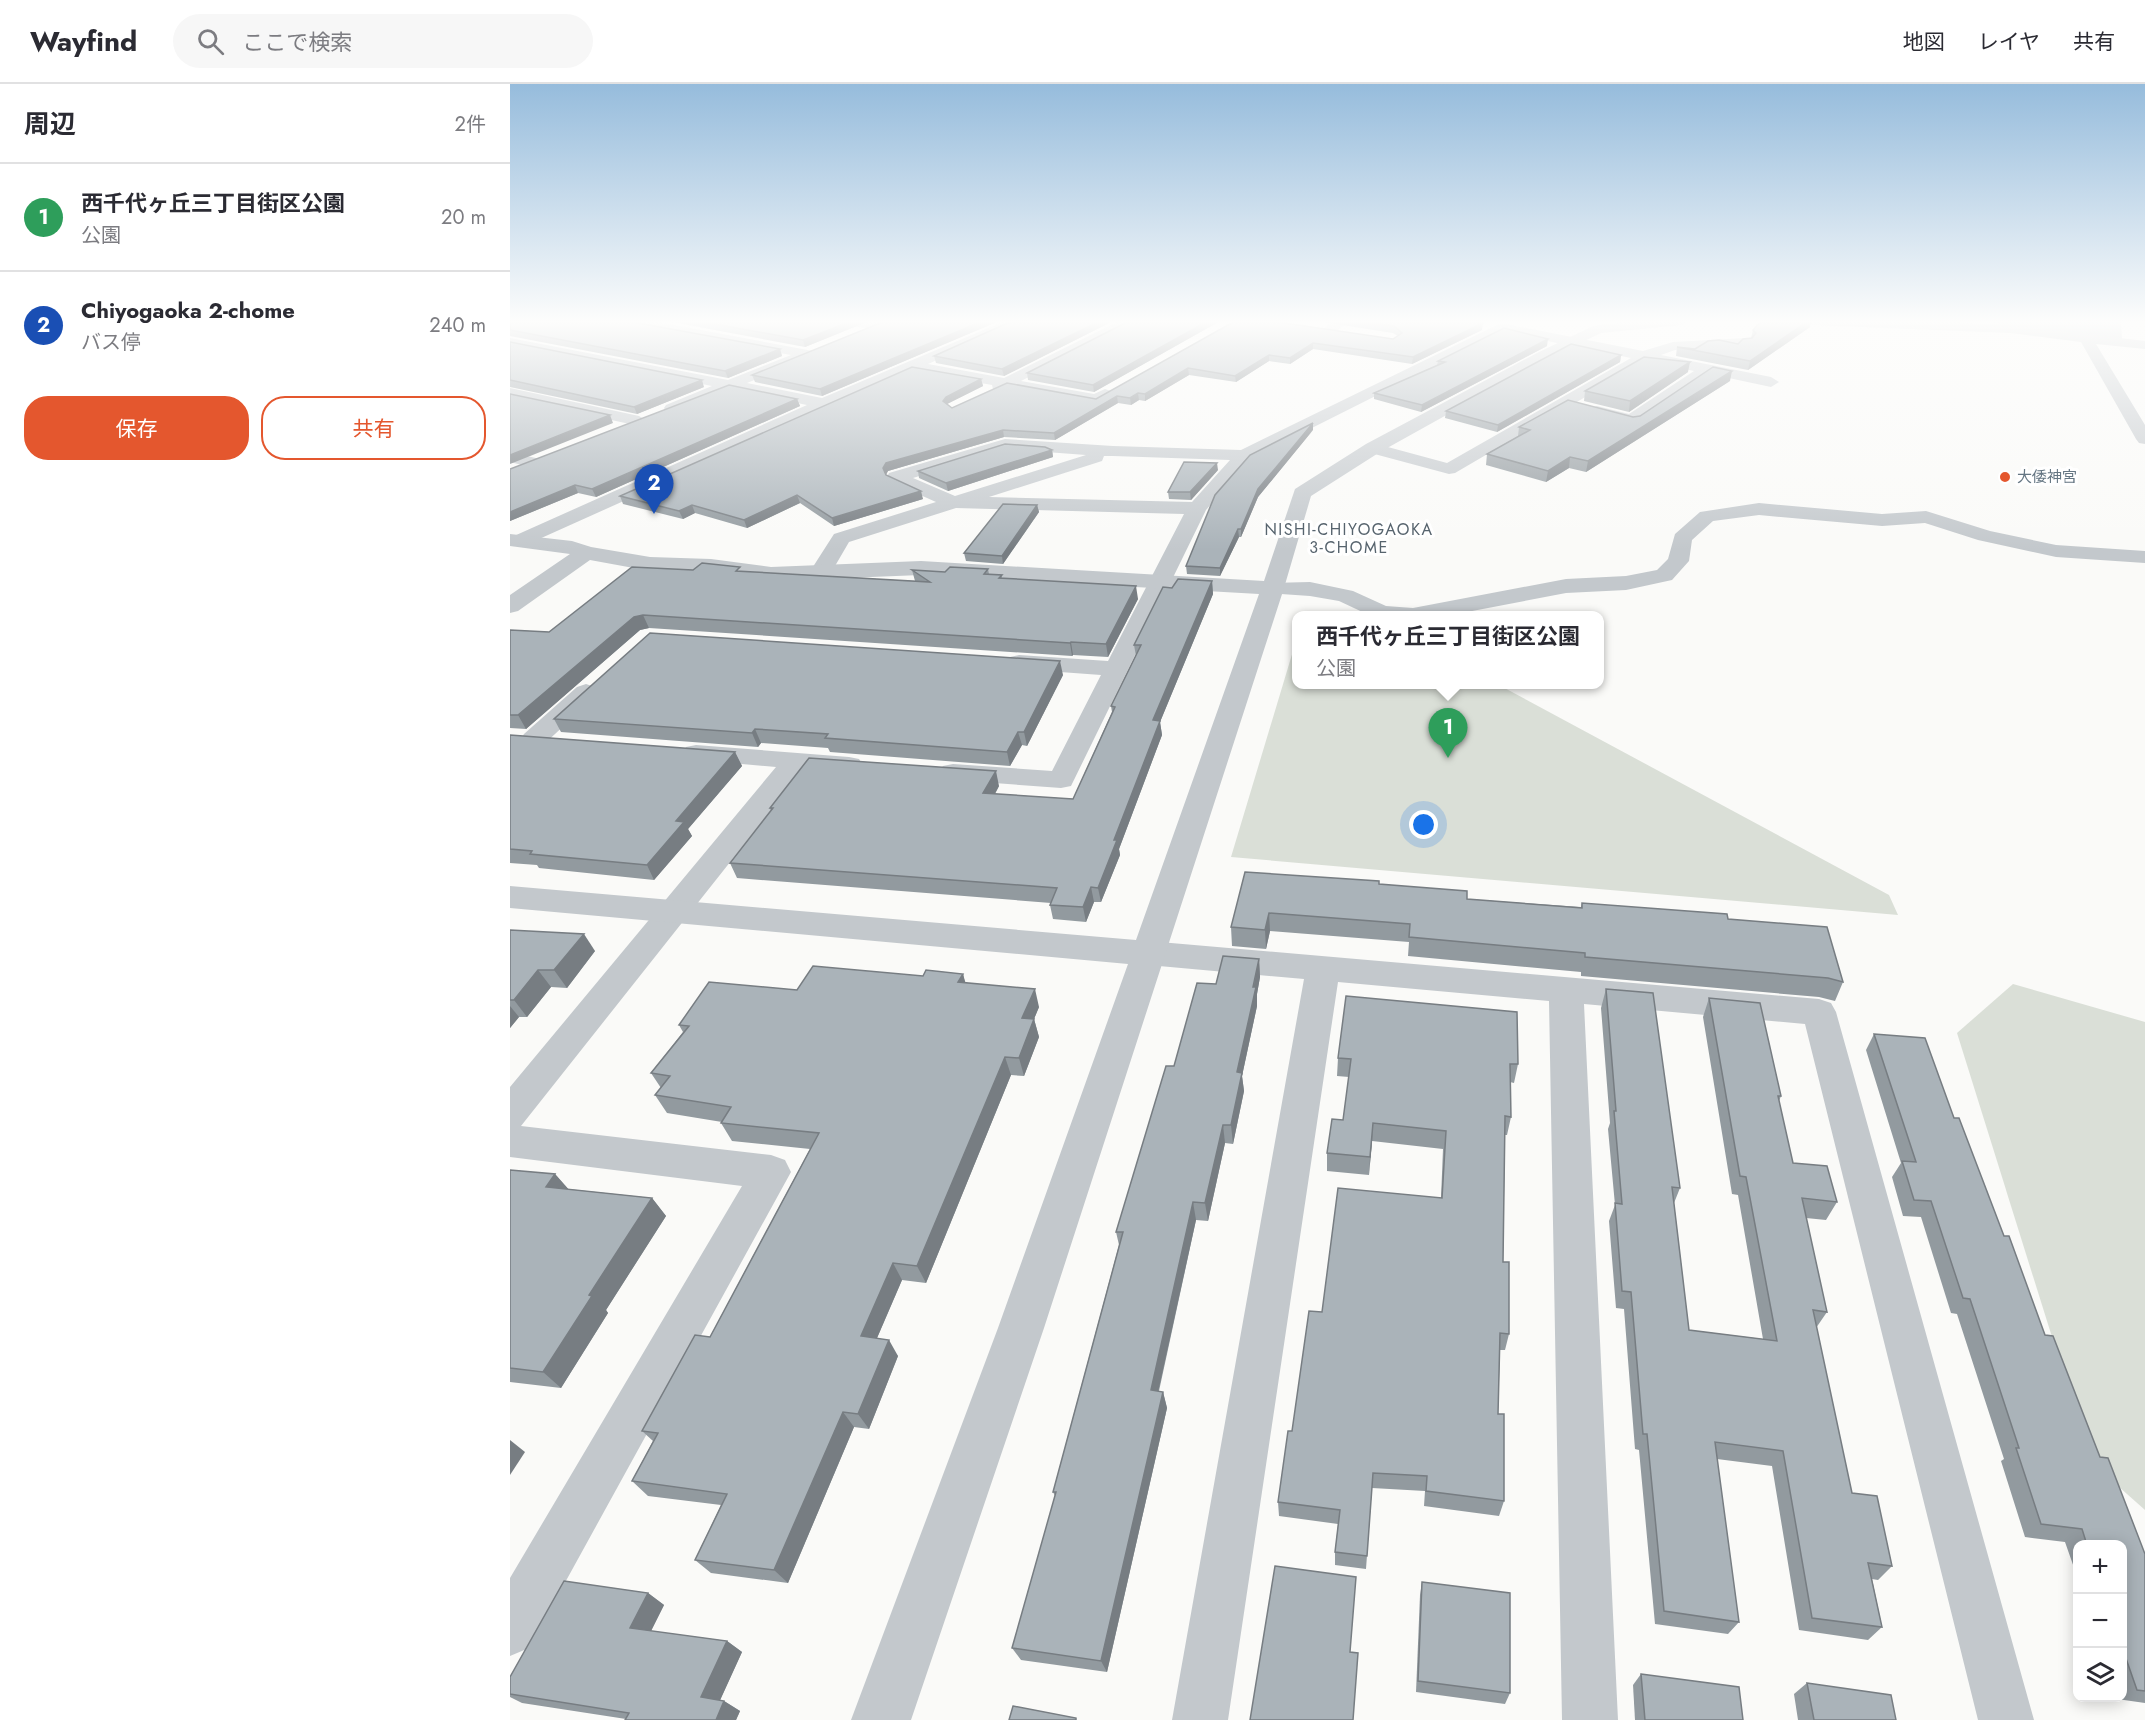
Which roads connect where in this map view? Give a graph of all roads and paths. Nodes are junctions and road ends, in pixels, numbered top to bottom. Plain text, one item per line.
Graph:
1 (535, 397) edge
2 (698, 397) edge
3 (796, 397) edge
4 (837, 397) edge
5 (1359, 397) edge
6 (1467, 397) edge
7 (1574, 397) edge
8 (1666, 397) edge
9 (2120, 397) edge
10 (824, 403) junction
11 (1564, 403) junction
12 (650, 417) junction
13 (608, 434) edge
14 (2145, 439) edge
15 (1372, 448) junction
16 (1113, 452) junction
17 (1244, 454) junction
18 (510, 457) edge
19 (510, 472) edge
20 (953, 502) junction
21 (1197, 508) junction
22 (515, 540) edge
23 (586, 554) junction
24 (2145, 557) edge
25 (820, 573) junction
26 (1161, 582) junction
27 (1273, 588) junction
28 (510, 606) edge
29 (1380, 611) edge
30 (1434, 611) edge
31 (1000, 661) edge
32 (1117, 669) junction
33 (604, 676) edge
34 (533, 740) edge
35 (670, 751) edge
36 (796, 760) junction
37 (865, 766) edge
38 (934, 771) edge
39 (510, 897) edge
40 (674, 912) junction
41 (1148, 953) junction
42 (1323, 968) junction
43 (1566, 989) junction
44 (510, 1114) edge
45 (510, 1141) edge
46 (510, 1629) edge
47 (882, 1720) edge
48 (1200, 1720) edge
49 (1590, 1720) edge
50 (2006, 1720) edge

1 - 12 street
2 - 12 street
3 - 10 street
4 - 10 street
5 - 17 street
6 - 15 street
7 - 11 street
8 - 11 street
9 - 14 street
10 - 22 street
11 - 15 street
12 - 13 street
15 - 27 street
16 - 17 street
16 - 20 street
16 - 20 street
17 - 21 street
18 - 19 street
20 - 21 street
20 - 25 street
21 - 26 street
22 - 23 street
23 - 25 street
23 - 28 street
24 - 30 street
25 - 26 street
26 - 27 street
26 - 32 street
27 - 29 street
27 - 41 street
31 - 32 street
32 - 38 street
33 - 34 street
35 - 36 street
36 - 37 street
36 - 40 street
39 - 40 street
40 - 41 street
40 - 44 street
41 - 42 street
41 - 47 street
42 - 43 street
42 - 48 street
43 - 49 street
43 - 50 street
45 - 46 street

